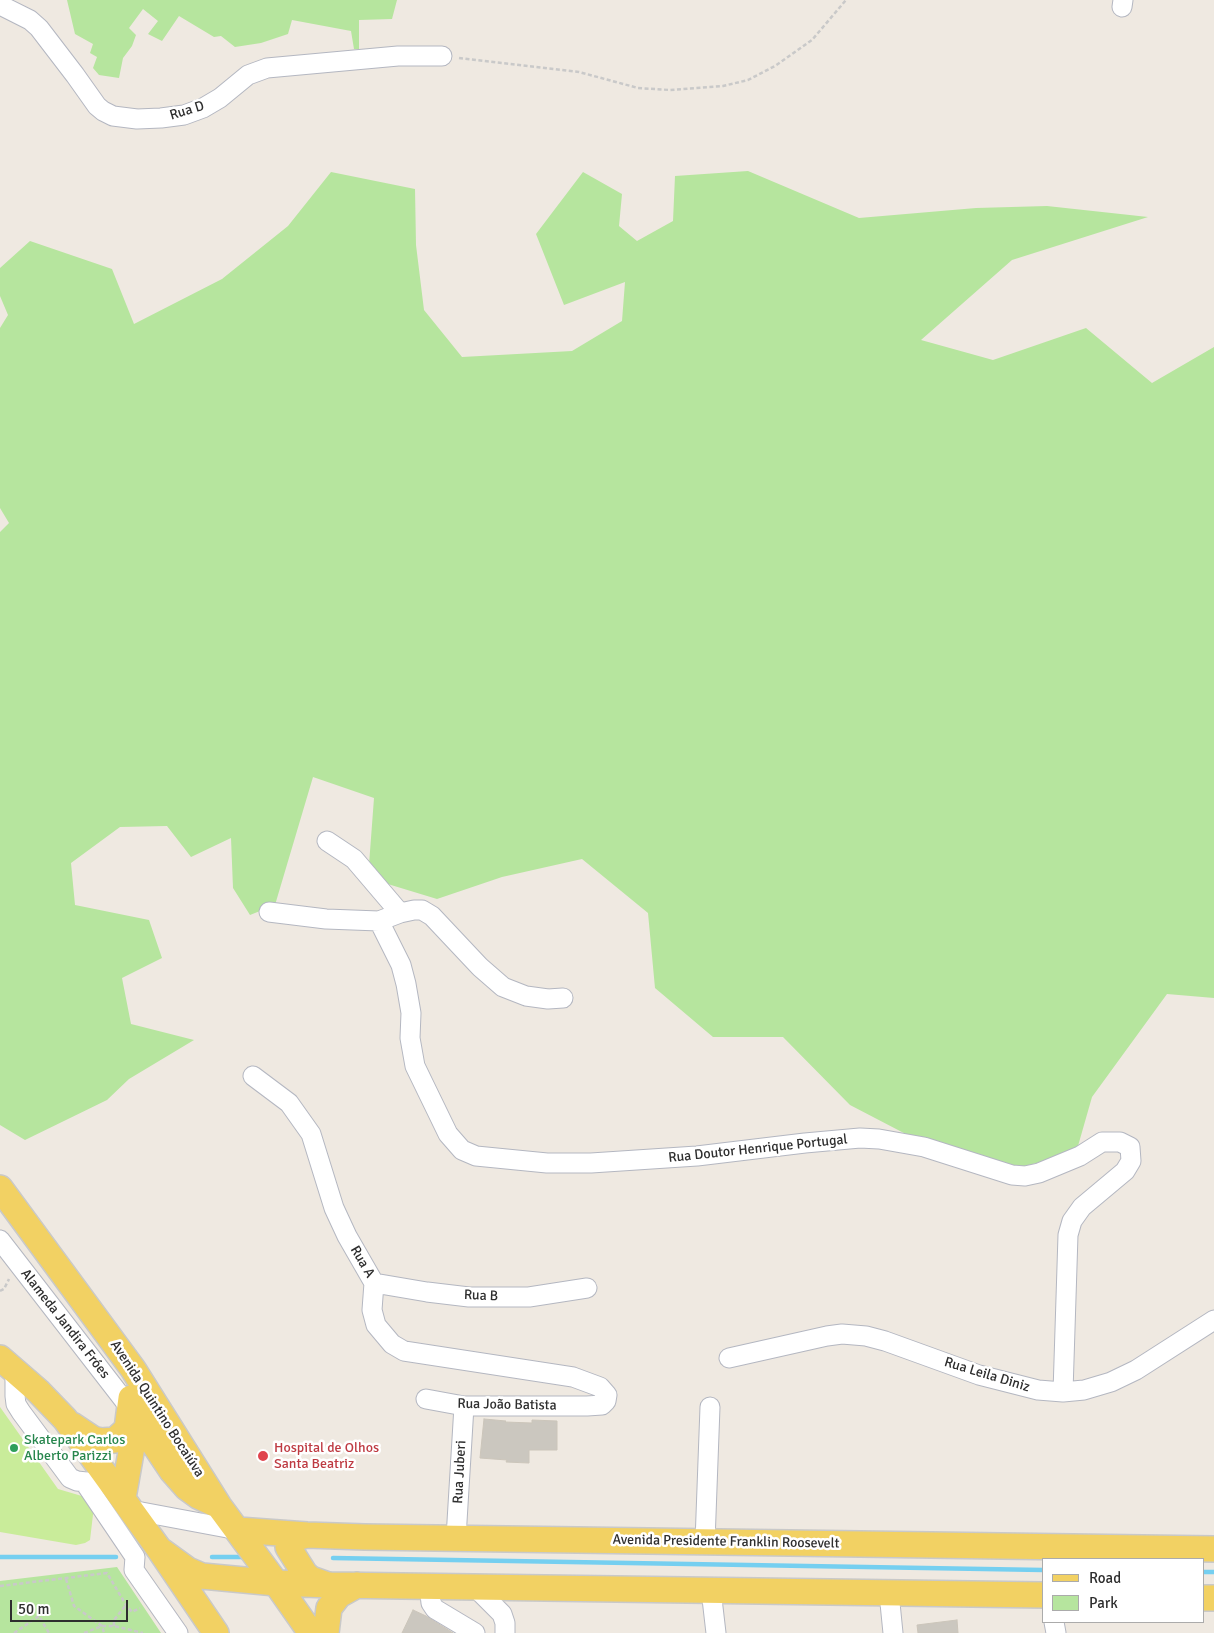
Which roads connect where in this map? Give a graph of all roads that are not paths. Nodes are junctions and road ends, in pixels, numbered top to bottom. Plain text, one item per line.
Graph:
1 (0, 5) edge
2 (442, 56) road end
3 (327, 841) dead end
4 (269, 912) dead end
5 (400, 912) junction
6 (379, 921) junction
7 (564, 998) dead end
8 (253, 1076) dead end
9 (0, 1188) edge
10 (0, 1240) edge
11 (374, 1283) junction
12 (587, 1288) dead end
13 (1214, 1320) edge
14 (729, 1358) dead end
15 (8, 1364) edge
16 (133, 1369) junction
17 (1063, 1392) junction
18 (426, 1399) dead end
19 (464, 1406) junction
20 (587, 1406) joint
21 (710, 1407) dead end
22 (134, 1413) junction
23 (64, 1419) junction
24 (85, 1483) junction
25 (122, 1498) junction
26 (219, 1506) junction
27 (238, 1530) junction
28 (307, 1535) junction
29 (456, 1538) junction
30 (705, 1542) junction
31 (1214, 1549) edge
32 (159, 1550) junction
33 (1050, 1553) edge
34 (276, 1583) junction
35 (331, 1585) junction
36 (357, 1585) junction
37 (429, 1586) junction
38 (474, 1586) junction
39 (711, 1590) junction
40 (889, 1593) junction
41 (1042, 1595) edge
42 (178, 1633) edge
43 (216, 1633) edge
44 (310, 1633) edge
45 (326, 1633) edge
46 (475, 1633) edge
47 (505, 1633) edge
48 (716, 1633) edge
49 (893, 1633) edge

1 - 2 street, Rua D
3 - 5 street
4 - 6 street
5 - 6 street
5 - 7 street
6 - 17 street, Rua Doutor Henrique Portugal
8 - 11 street, Rua A
9 - 16 main road, Avenida Quintino Bocaiúva
10 - 22 street, Alameda Jandira Fróes
11 - 12 street, Rua B
11 - 20 street, Rua A
13 - 17 street, Rua Leila Diniz
14 - 17 street, Rua Leila Diniz
15 - 23 main road
15 - 24 street
16 - 22 main road
16 - 26 main road, Avenida Quintino Bocaiúva
18 - 19 street, Rua João Batista
19 - 20 street, Rua João Batista
19 - 29 street, Rua Juberi
21 - 30 street
22 - 23 main road
22 - 25 main road
22 - 26 main road
23 - 25 main road
24 - 25 street
24 - 42 street
25 - 27 street
25 - 32 main road
26 - 27 main road, Avenida Quintino Bocaiúva
27 - 28 main road, Avenida Presidente Franklin Roosevelt
27 - 34 main road, Avenida Quintino Bocaiúva
28 - 29 main road, Avenida Presidente Franklin Roosevelt
28 - 35 main road
29 - 30 main road, Avenida Presidente Franklin Roosevelt
30 - 33 main road, Avenida Presidente Franklin Roosevelt
31 - 33 main road, Avenida Presidente Franklin Roosevelt
32 - 34 main road
32 - 43 main road
34 - 35 main road
34 - 44 main road, Avenida Quintino Bocaiúva
35 - 36 main road
36 - 37 main road
36 - 45 main road
37 - 38 main road
37 - 46 street
38 - 39 main road
38 - 47 street
39 - 40 main road
39 - 48 street
40 - 41 main road
40 - 49 street

